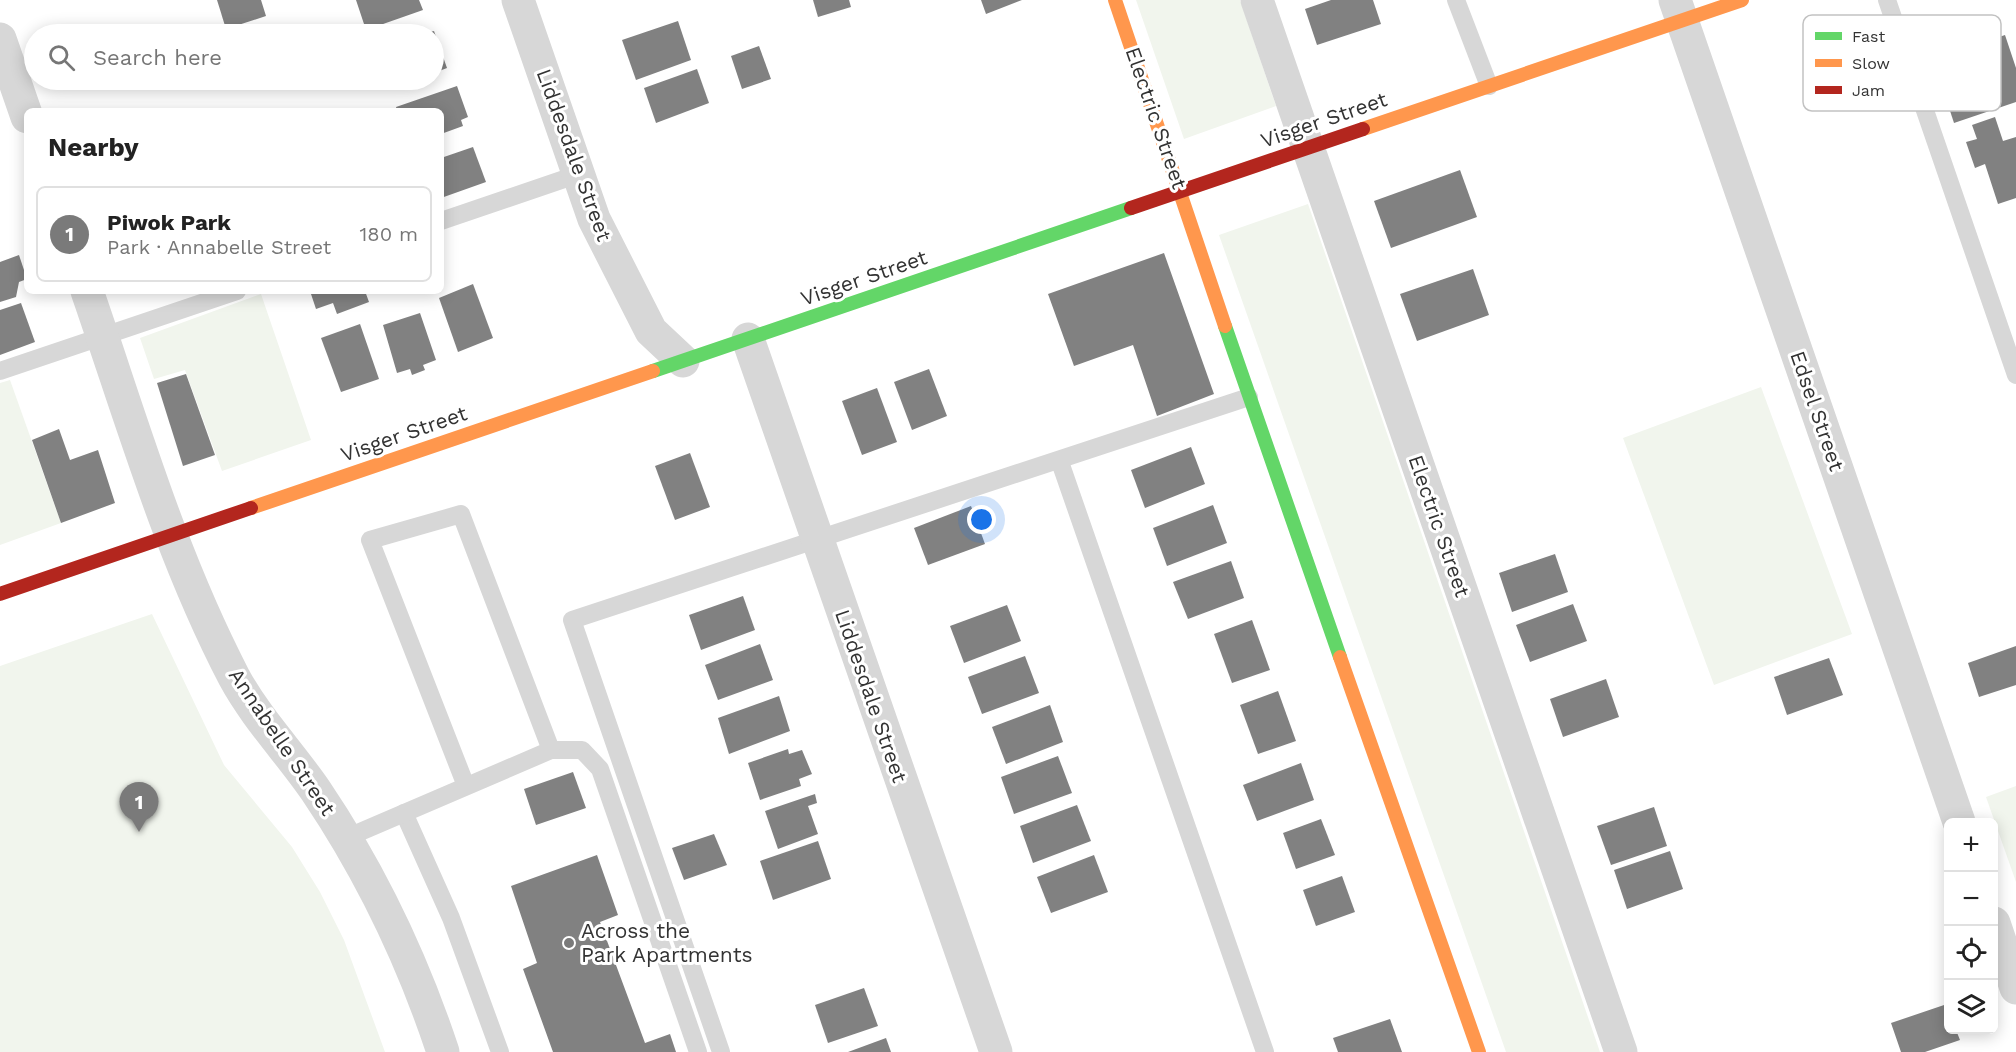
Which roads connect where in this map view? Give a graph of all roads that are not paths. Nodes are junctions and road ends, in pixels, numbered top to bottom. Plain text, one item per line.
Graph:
1 (518, 0) edge
2 (1115, 0) edge
3 (1257, 0) edge
4 (1456, 0) edge
5 (1742, 0) edge
6 (1887, 0) edge
7 (1678, 10) edge
8 (1892, 15) edge
9 (0, 39) edge
10 (1489, 86) junction
11 (24, 108) edge
12 (1925, 111) edge
13 (1308, 147) junction
14 (579, 174) junction
15 (1181, 191) junction
16 (444, 220) edge
17 (88, 294) edge
18 (228, 294) edge
19 (103, 337) junction
20 (748, 339) junction
21 (683, 361) junction
22 (0, 371) edge
23 (2016, 375) edge
24 (1249, 397) junction
25 (1060, 462) junction
26 (171, 536) junction
27 (817, 540) junction
28 (0, 594) edge
29 (551, 750) junction
30 (466, 786) junction
31 (404, 813) junction
32 (1958, 818) edge
33 (346, 838) junction
34 (1995, 926) edge
35 (2016, 988) edge
36 (442, 1052) edge
37 (500, 1052) edge
38 (698, 1052) edge
39 (721, 1052) edge
40 (996, 1052) edge
41 (1265, 1052) edge
42 (1479, 1052) edge
43 (1621, 1052) edge

1 - 14 street, Liddesdale Street
2 - 15 street, Electric Street
3 - 13 street, Electric Street
4 - 10 lane
5 - 7 street, Visger Street
6 - 8 lane
7 - 10 street, Visger Street
7 - 32 street, Edsel Street
9 - 11 street
10 - 13 street, Visger Street
12 - 23 lane
13 - 15 street, Visger Street
13 - 43 street, Electric Street
14 - 16 lane
14 - 21 street, Liddesdale Street
15 - 20 street, Visger Street
15 - 24 street, Electric Street
17 - 19 street, Annabelle Street
18 - 19 lane
19 - 22 lane
19 - 26 street, Annabelle Street
20 - 21 street, Visger Street
20 - 27 street, Liddesdale Street
21 - 26 street, Visger Street
24 - 25 lane
24 - 42 street, Electric Street
25 - 27 lane
25 - 41 lane
26 - 28 street, Visger Street
26 - 33 street, Annabelle Street
27 - 39 lane
27 - 40 street, Liddesdale Street
29 - 30 lane
29 - 30 lane
29 - 38 lane
30 - 31 lane
31 - 33 lane
31 - 37 lane
33 - 36 street, Annabelle Street
34 - 35 street

